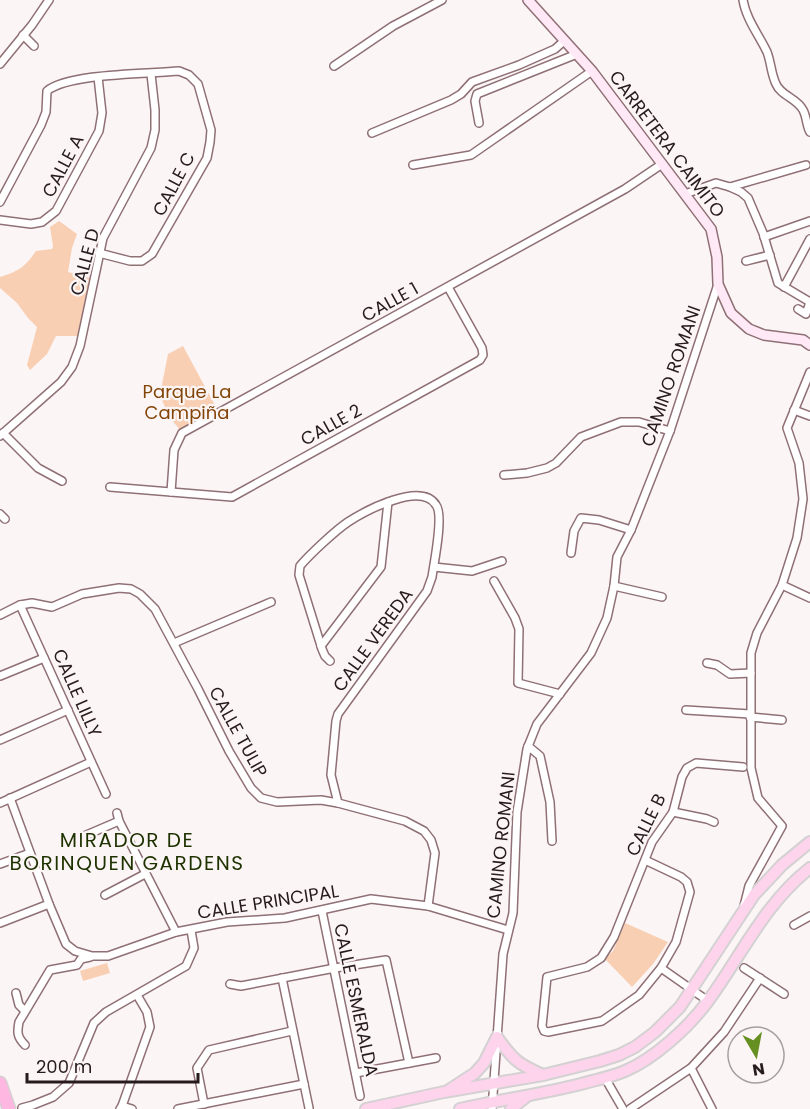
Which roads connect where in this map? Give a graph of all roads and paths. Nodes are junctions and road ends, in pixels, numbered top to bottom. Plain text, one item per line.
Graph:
1 (49, 0) edge
2 (442, 0) edge
3 (528, 0) edge
4 (743, 0) edge
5 (24, 35) junction
6 (564, 41) junction
7 (34, 46) dead end
8 (577, 54) junction
9 (0, 64) edge
10 (334, 66) dead end
11 (592, 71) junction
12 (151, 74) junction
13 (98, 77) junction
14 (479, 123) dead end
15 (810, 132) edge
16 (372, 133) dead end
17 (662, 164) junction
18 (413, 165) dead end
19 (806, 165) dead end
20 (730, 187) junction
21 (685, 194) junction
22 (0, 202) edge
23 (0, 220) edge
24 (810, 221) edge
25 (764, 237) junction
26 (810, 239) edge
27 (99, 253) junction
28 (770, 255) junction
29 (746, 261) dead end
30 (718, 284) junction
31 (448, 287) junction
32 (784, 287) junction
33 (798, 309) dead end
34 (810, 345) edge
35 (810, 372) edge
36 (794, 410) junction
37 (810, 416) edge
38 (670, 431) junction
39 (2, 434) edge
40 (504, 476) dead end
41 (62, 481) dead end
42 (110, 487) dead end
43 (171, 492) junction
44 (388, 502) junction
45 (631, 530) junction
46 (571, 554) dead end
47 (502, 561) dead end
48 (434, 567) junction
49 (494, 581) dead end
50 (782, 585) junction
51 (614, 586) junction
52 (662, 597) dead end
53 (810, 598) edge
54 (272, 602) dead end
55 (20, 605) junction
56 (0, 615) edge
57 (174, 642) junction
58 (321, 646) junction
59 (44, 658) junction
60 (330, 661) dead end
61 (707, 663) dead end
62 (751, 673) junction
63 (0, 676) edge
64 (560, 694) junction
65 (68, 710) junction
66 (686, 710) dead end
67 (750, 715) junction
68 (782, 720) dead end
69 (0, 741) edge
70 (528, 746) junction
71 (92, 762) junction
72 (743, 767) dead end
73 (106, 794) dead end
74 (10, 798) junction
75 (0, 803) edge
76 (338, 803) junction
77 (673, 812) junction
78 (714, 822) dead end
79 (84, 836) dead end
80 (552, 841) dead end
81 (810, 842) edge
82 (30, 852) junction
83 (645, 860) junction
84 (0, 864) edge
85 (810, 868) edge
86 (145, 874) junction
87 (105, 895) dead end
88 (49, 904) junction
89 (428, 906) junction
90 (322, 911) junction
91 (742, 914) junction
92 (810, 916) edge
93 (0, 923) edge
94 (794, 925) dead end
95 (191, 930) junction
96 (508, 930) junction
97 (176, 932) junction
98 (99, 956) junction
99 (335, 968) junction
100 (661, 968) junction
101 (744, 968) dead end
102 (282, 978) junction
103 (760, 978) junction
104 (230, 984) dead end
105 (693, 990) junction
106 (16, 993) dead end
107 (784, 994) dead end
108 (137, 995) junction
109 (708, 1001) junction
110 (25, 1011) junction
111 (292, 1031) junction
112 (497, 1037) junction
113 (25, 1045) dead end
114 (436, 1058) dead end
115 (409, 1064) junction
116 (691, 1068) junction
117 (356, 1073) junction
118 (543, 1075) junction
119 (605, 1078) junction
120 (0, 1083) edge
121 (304, 1084) junction
122 (444, 1092) junction
123 (360, 1096) dead end
124 (527, 1096) junction
125 (493, 1097) edge
126 (204, 1104) junction
127 (33, 1107) edge
128 (16, 1108) edge
129 (121, 1108) edge
130 (309, 1108) edge
131 (132, 1109) edge
132 (178, 1109) edge
133 (366, 1109) edge
134 (460, 1109) edge
135 (511, 1109) edge
136 (623, 1109) edge
137 (630, 1109) edge
138 (712, 1109) edge

1 - 5 street
2 - 10 street
3 - 6 street, CARRETERA CAIMITO
4 - 15 street
5 - 7 street
5 - 9 street
6 - 8 street, CARRETERA CAIMITO
6 - 16 street
8 - 11 street, CARRETERA CAIMITO
8 - 14 street
11 - 17 street, CARRETERA CAIMITO
11 - 18 street
12 - 13 street, CALLE C
12 - 27 street, CALLE D
12 - 27 street, CALLE C
13 - 22 street, CALLE C
13 - 23 street, CALLE A
17 - 21 street, CARRETERA CAIMITO
17 - 31 street, CALLE 1
19 - 20 street
20 - 21 street
20 - 25 street
21 - 30 street, CARRETERA CAIMITO
24 - 25 street
25 - 28 street
26 - 32 street
27 - 39 street, CALLE D
28 - 29 street
28 - 32 street
30 - 34 street, CARRETERA CAIMITO
30 - 38 street, CAMINO ROMANI
31 - 43 street, CALLE 1
31 - 43 street, CALLE 2
32 - 33 street
35 - 36 street
36 - 37 street
36 - 50 street
38 - 40 street
38 - 45 street, CAMINO ROMANI
39 - 41 street
42 - 43 street, CALLE 2
44 - 48 street, CALLE VEREDA
44 - 58 street
44 - 58 street, CALLE VEREDA
45 - 46 street
45 - 51 street, CAMINO ROMANI
47 - 48 street
48 - 76 street, CALLE VEREDA
49 - 64 street
50 - 53 street
50 - 62 street
51 - 52 street
51 - 64 street, CAMINO ROMANI
54 - 57 street
55 - 56 street, CALLE TULIP
55 - 57 street, CALLE TULIP
55 - 59 street, CALLE LILLY
57 - 76 street, CALLE TULIP
58 - 60 street, CALLE VEREDA
59 - 63 street
59 - 65 street, CALLE LILLY
61 - 62 street
62 - 67 street
64 - 70 street, CAMINO ROMANI
65 - 69 street
65 - 71 street, CALLE LILLY
66 - 67 street
67 - 68 street
67 - 91 street
70 - 80 street
70 - 96 street, CAMINO ROMANI
71 - 73 street, CALLE LILLY
71 - 74 street
72 - 77 street, CALLE B
74 - 75 street
74 - 82 street
76 - 89 street, CALLE TULIP
77 - 78 street
77 - 83 street, CALLE B
79 - 86 street
81 - 91 main road
82 - 84 street
82 - 88 street
83 - 100 street
83 - 100 street, CALLE B
85 - 109 main road
86 - 87 street
86 - 97 street
88 - 93 street
88 - 98 street
89 - 90 street, CALLE PRINCIPAL
89 - 96 street, CALLE PRINCIPAL
90 - 95 street, CALLE PRINCIPAL
90 - 99 street, CALLE ESMERALDA
91 - 105 main road
92 - 94 street
95 - 97 street, CALLE PRINCIPAL
95 - 108 street
96 - 112 street, CAMINO ROMANI
97 - 98 street, CALLE PRINCIPAL
98 - 110 street, CALLE PRINCIPAL
99 - 102 street
99 - 115 street
99 - 117 street, CALLE ESMERALDA
100 - 105 street
101 - 103 street
102 - 104 street
102 - 111 street
103 - 107 street
103 - 116 street
105 - 109 street
105 - 118 main road
106 - 110 street
108 - 127 street
108 - 129 street
109 - 119 main road
110 - 113 street, CALLE PRINCIPAL
111 - 121 street
111 - 126 street
112 - 118 main road
112 - 122 main road
112 - 125 street, CAMINO ROMANI
114 - 115 street
115 - 117 street
116 - 137 street
116 - 138 street
117 - 123 street, CALLE ESMERALDA
118 - 125 main road
119 - 124 main road
119 - 136 street
120 - 128 highway
121 - 126 street
121 - 130 street
122 - 125 main road
122 - 133 main road
124 - 125 main road
124 - 135 main road
125 - 134 main road
126 - 132 street
127 - 128 street
129 - 131 street

